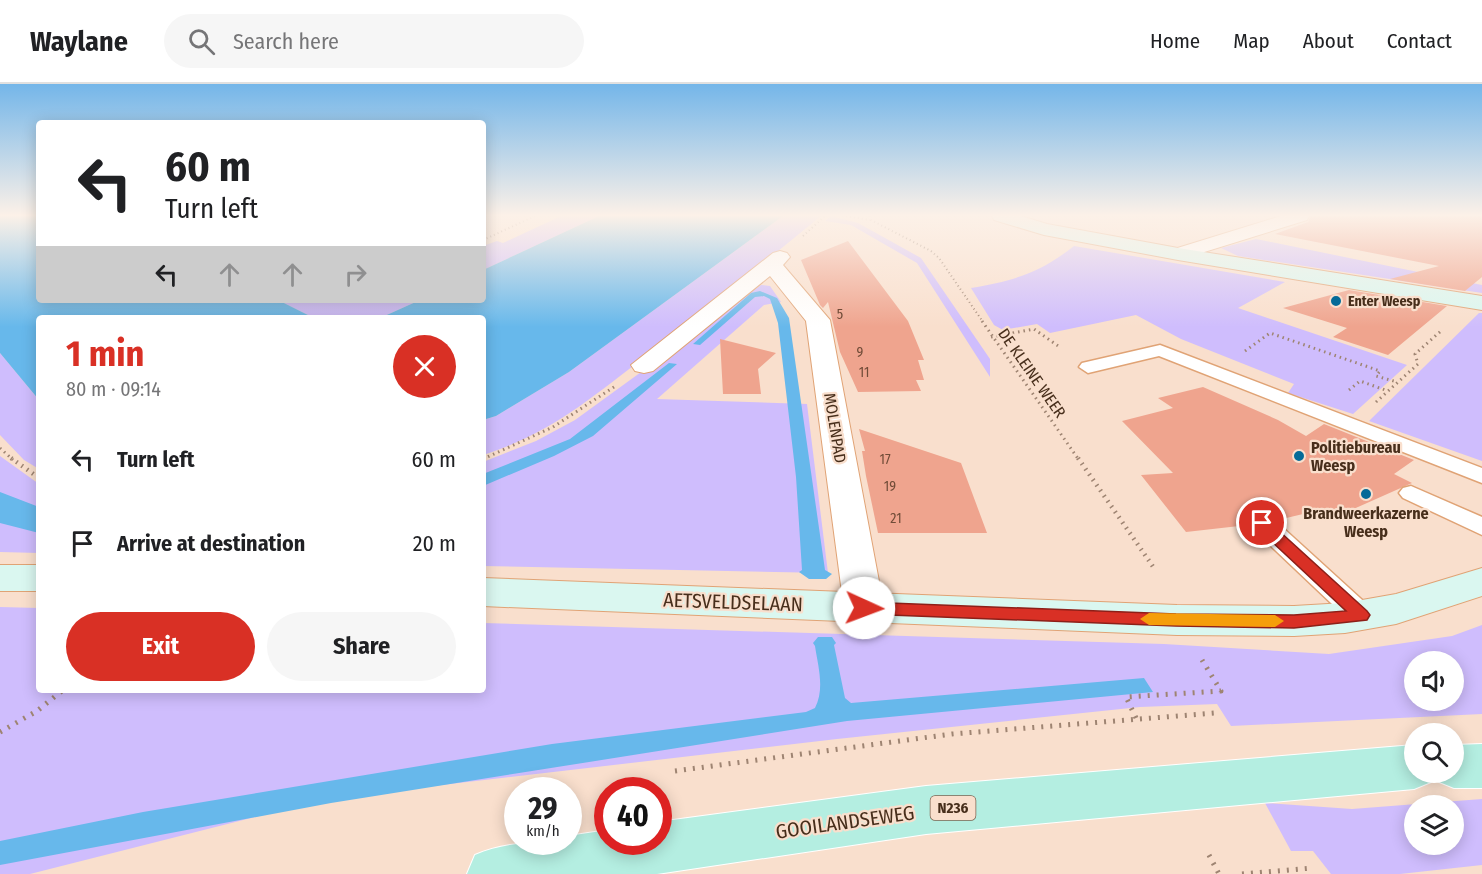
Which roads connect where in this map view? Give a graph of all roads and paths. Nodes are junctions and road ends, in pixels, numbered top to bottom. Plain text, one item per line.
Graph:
1 (933, 253) edge
2 (1172, 253) edge
3 (1182, 253) edge
4 (1178, 254) junction
5 (1457, 299) junction
6 (1482, 303) edge
7 (991, 337) junction
8 (1251, 358) dead end
9 (644, 365) joint
10 (1088, 367) joint
11 (1397, 382) junction
12 (1388, 391) junction
13 (1345, 393) dead end
14 (1350, 425) junction
15 (0, 448) edge
16 (486, 458) edge
17 (36, 476) edge
18 (1482, 476) edge
19 (1411, 493) dead end
20 (1262, 523) dead end
21 (1482, 526) edge
22 (1154, 568) dead end
23 (0, 578) edge
24 (36, 578) edge
25 (1482, 582) edge
26 (486, 592) edge
27 (864, 608) junction
28 (1361, 615) junction
29 (1176, 620) junction
30 (59, 693) edge
31 (1215, 713) dead end
32 (1136, 718) junction
33 (0, 732) edge
34 (1464, 766) edge
35 (1482, 766) edge
36 (1404, 769) edge
37 (675, 771) dead end
38 (1209, 855) dead end
39 (1312, 868) dead end
40 (494, 874) edge
41 (1219, 874) edge
42 (1242, 874) edge

1 - 7 path, DE KLEINE WEER
2 - 4 street
3 - 4 street
4 - 5 street
5 - 6 street
5 - 11 path
7 - 10 path
7 - 22 path, DE KLEINE WEER
8 - 11 path
9 - 16 path
9 - 27 street, MOLENPAD
10 - 14 lane
11 - 12 path
12 - 13 path
12 - 14 path
14 - 18 lane
15 - 17 path
19 - 21 lane
20 - 28 lane
23 - 24 street
25 - 28 street, AETSVELDSELAAN
26 - 27 street, AETSVELDSELAAN
27 - 29 street, AETSVELDSELAAN
28 - 29 street, AETSVELDSELAAN
29 - 32 path
30 - 33 path
31 - 32 path
32 - 37 path
34 - 35 main road
36 - 40 main road, GOOILANDSEWEG / N236
38 - 41 path
39 - 42 path

